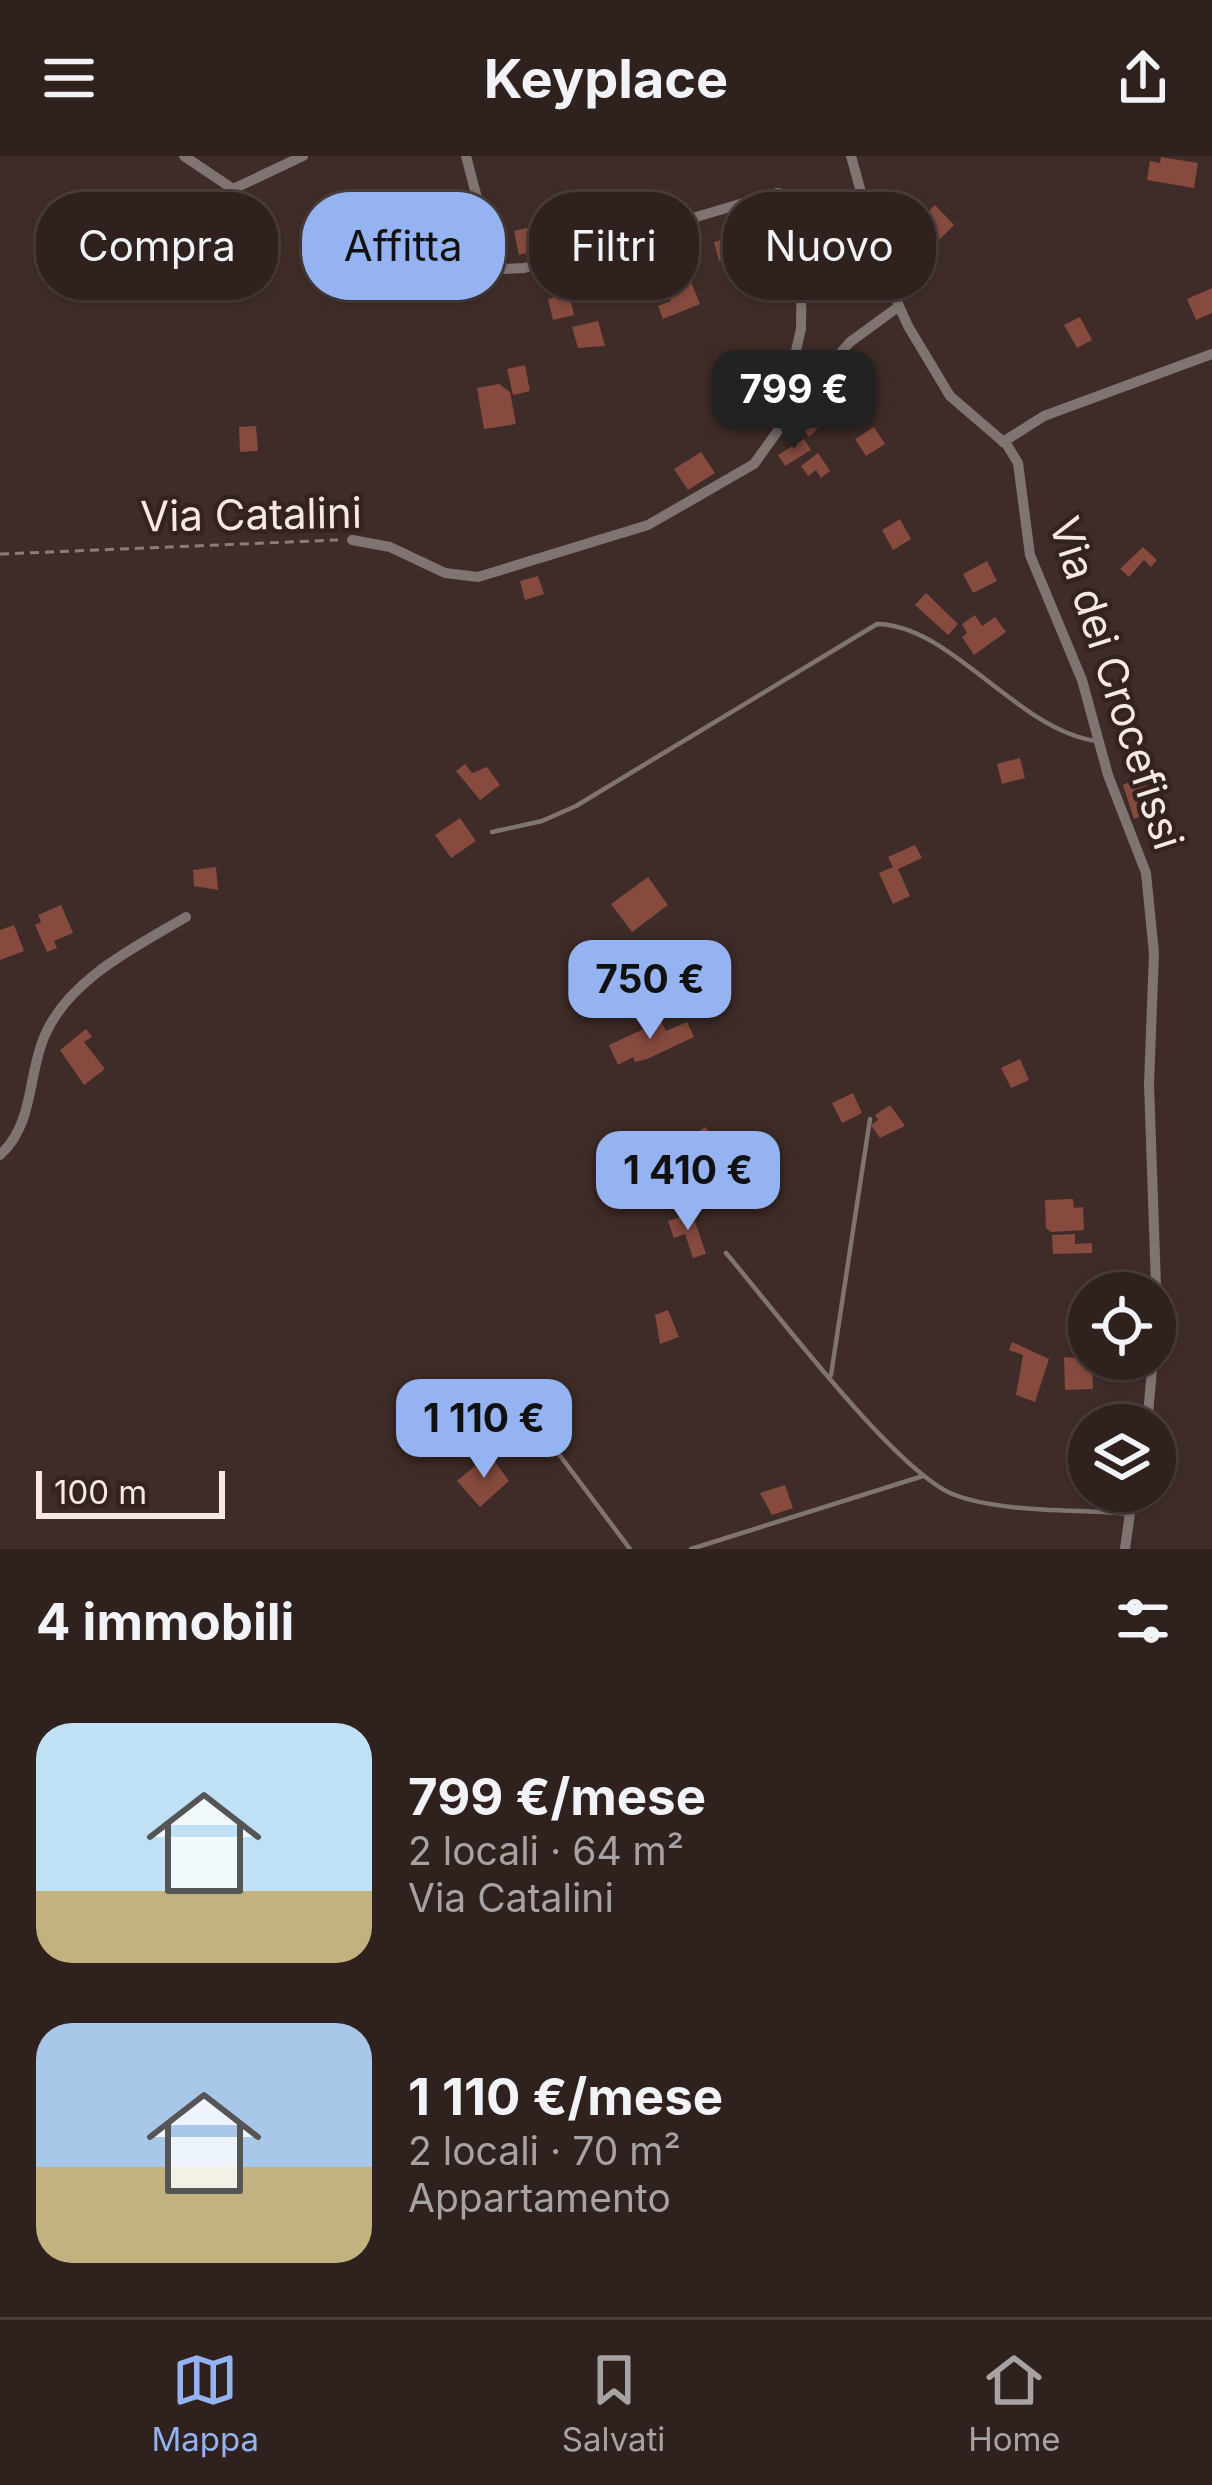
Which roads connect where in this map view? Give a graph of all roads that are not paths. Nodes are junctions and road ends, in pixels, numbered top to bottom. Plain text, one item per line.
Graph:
1 (184, 156) edge
2 (303, 156) edge
3 (466, 156) edge
4 (851, 156) edge
5 (898, 307) junction
6 (1212, 354) edge
7 (799, 402) junction
8 (1003, 442) junction
9 (352, 539) road end
10 (1102, 742) junction
11 (492, 832) dead end
12 (186, 917) dead end
13 (870, 1119) dead end
14 (16, 1136) junction
15 (0, 1140) edge
16 (0, 1155) edge
17 (726, 1253) dead end
18 (831, 1376) junction
19 (1149, 1404) edge
20 (420, 1434) dead end
21 (922, 1476) junction
22 (1130, 1514) joint
23 (629, 1549) edge
24 (691, 1549) edge
25 (1125, 1549) edge

1 - 2 street
3 - 7 street
4 - 5 street, Via dei Crocefissi
5 - 7 street, Via Catalini
5 - 8 street, Via dei Crocefissi
6 - 8 street
7 - 9 street, Via Catalini
8 - 10 street, Via dei Crocefissi
10 - 11 lane
10 - 19 street, Via dei Crocefissi
12 - 14 street
13 - 18 lane
14 - 15 street
14 - 16 street
17 - 18 lane
18 - 21 lane
20 - 23 lane
21 - 22 lane
21 - 24 lane
22 - 25 street

